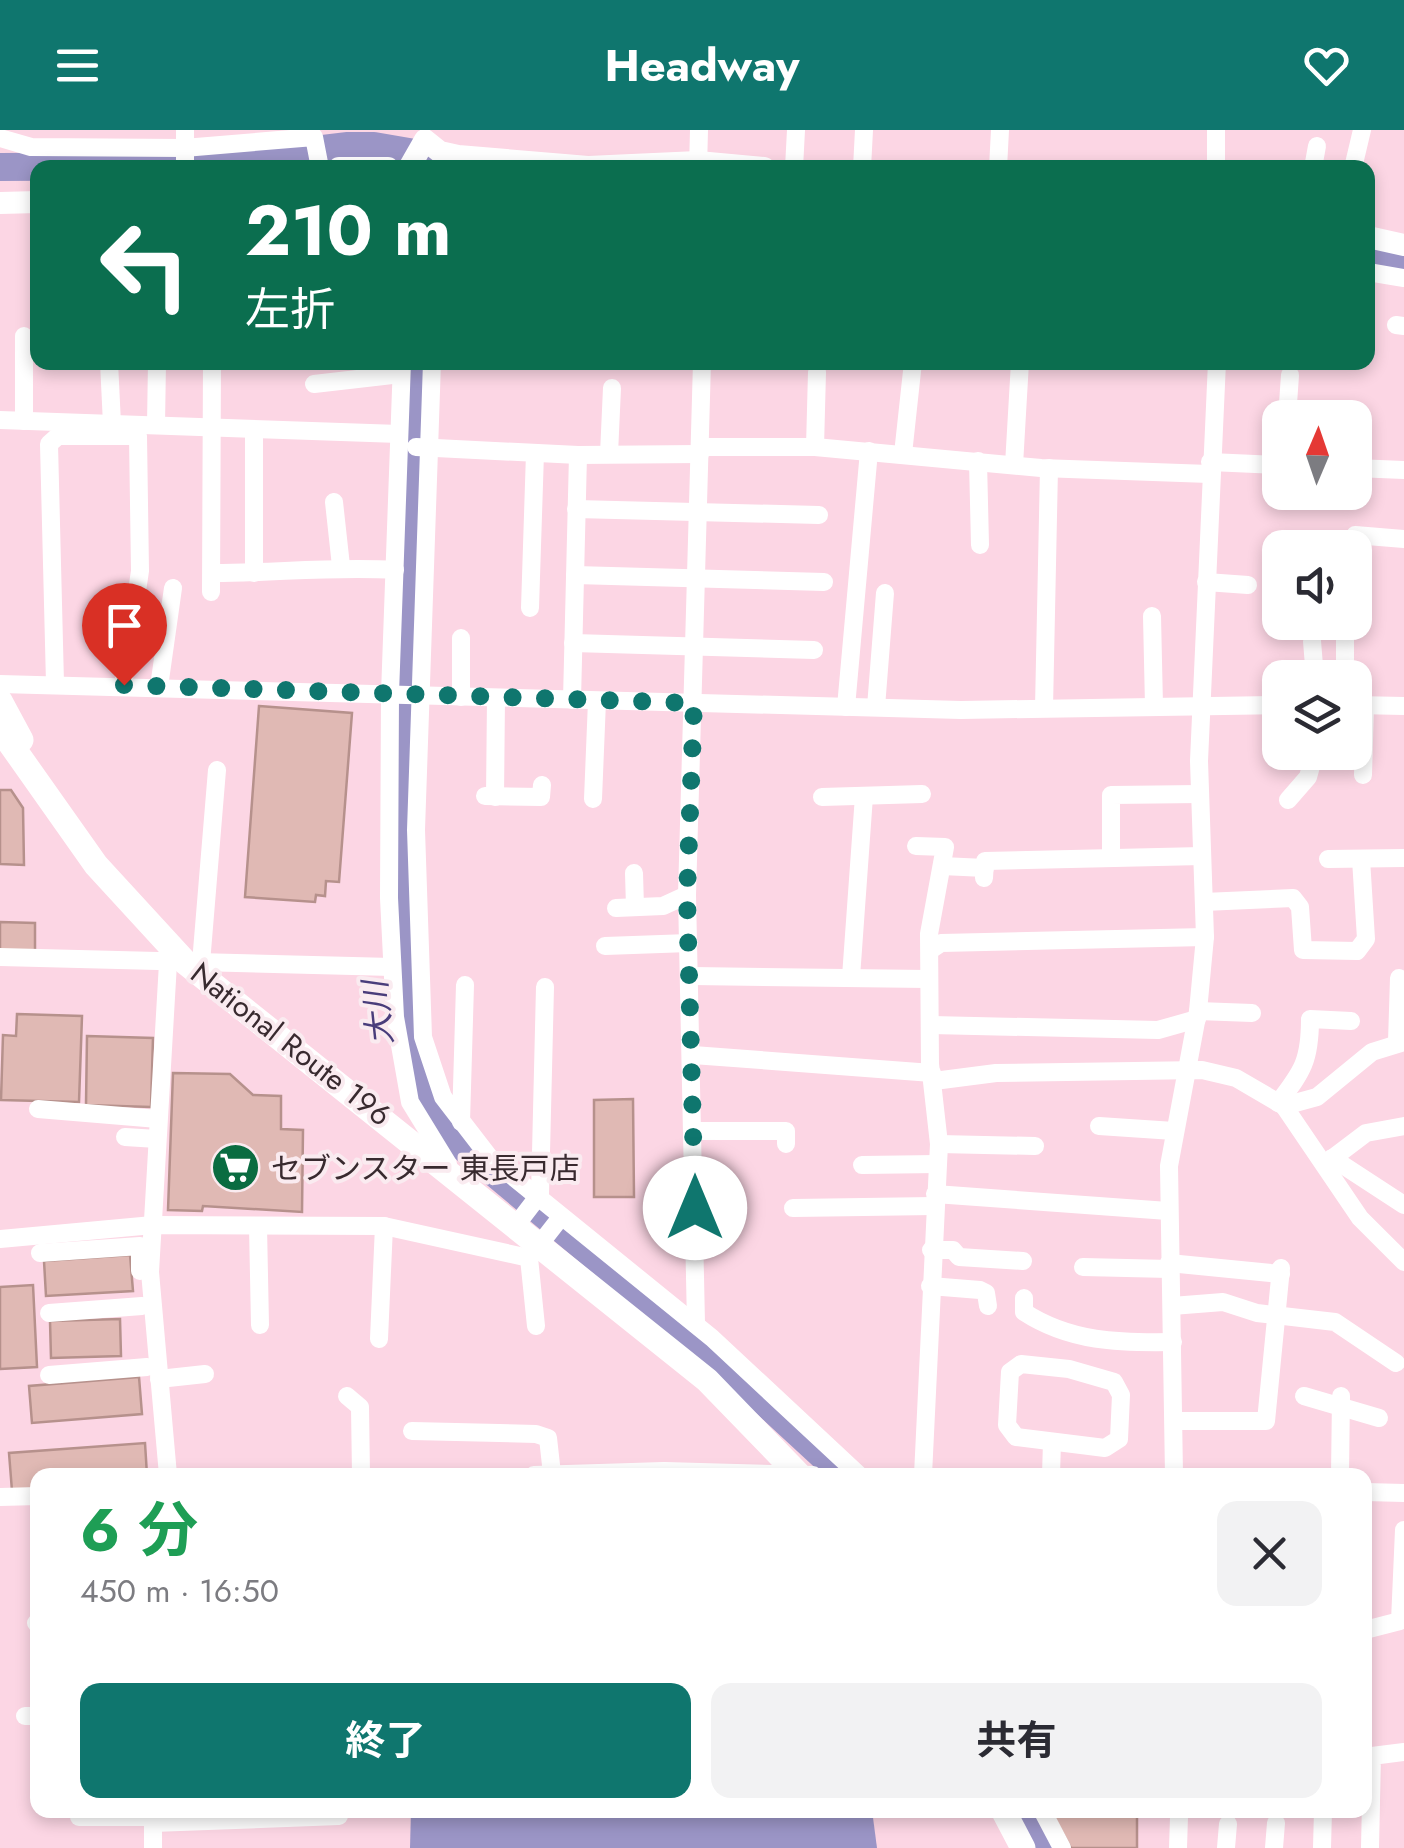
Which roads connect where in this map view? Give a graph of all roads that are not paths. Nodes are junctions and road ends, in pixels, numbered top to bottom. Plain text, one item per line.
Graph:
1 (699, 130) edge
2 (796, 130) edge
3 (864, 130) edge
4 (1000, 130) edge
5 (1216, 130) edge
6 (1362, 130) edge
7 (0, 138) edge
8 (1317, 146) dead end
9 (418, 147) edge
10 (185, 150) edge
11 (324, 160) edge
12 (505, 160) edge
13 (698, 160) edge
14 (794, 160) edge
15 (862, 160) edge
16 (998, 160) edge
17 (1216, 160) edge
18 (1314, 160) edge
19 (1355, 160) edge
20 (30, 202) edge
21 (0, 203) edge
22 (1375, 237) edge
23 (1402, 239) edge
24 (1375, 273) edge
25 (1404, 278) edge
26 (24, 336) dead end
27 (109, 370) edge
28 (157, 370) edge
29 (212, 370) edge
30 (391, 370) edge
31 (402, 370) edge
32 (430, 370) edge
33 (702, 370) edge
34 (907, 370) edge
35 (1020, 370) edge
36 (1216, 370) edge
37 (818, 372) dead end
38 (1290, 375) dead end
39 (314, 384) dead end
40 (612, 388) dead end
41 (1288, 400) edge
42 (0, 420) edge
43 (24, 421) junction
44 (112, 424) junction
45 (156, 425) junction
46 (213, 428) junction
47 (254, 430) junction
48 (410, 444) junction
49 (815, 447) junction
50 (700, 450) junction
51 (869, 451) junction
52 (534, 453) junction
53 (898, 453) junction
54 (610, 454) junction
55 (578, 455) junction
56 (978, 461) junction
57 (1014, 465) junction
58 (1262, 465) edge
59 (1048, 468) junction
60 (1209, 468) junction
61 (1372, 469) edge
62 (1404, 470) edge
63 (334, 502) dead end
64 (576, 509) junction
65 (699, 512) junction
66 (819, 515) dead end
67 (1372, 537) edge
68 (1404, 539) edge
69 (980, 545) dead end
70 (341, 566) junction
71 (395, 570) junction
72 (214, 573) junction
73 (254, 573) junction
74 (575, 575) junction
75 (697, 579) junction
76 (824, 582) dead end
77 (1206, 582) junction
78 (1248, 585) dead end
79 (173, 588) dead end
80 (211, 592) dead end
81 (885, 594) dead end
82 (530, 608) dead end
83 (1152, 616) dead end
84 (461, 638) dead end
85 (1312, 640) dead end
86 (573, 643) junction
87 (696, 648) junction
88 (814, 650) dead end
89 (1314, 660) edge
90 (55, 683) junction
91 (0, 684) edge
92 (124, 685) junction
93 (160, 686) junction
94 (390, 694) junction
95 (418, 695) junction
96 (461, 696) junction
97 (496, 698) junction
98 (572, 700) junction
99 (0, 701) edge
100 (597, 701) junction
101 (694, 703) junction
102 (1262, 705) edge
103 (1372, 705) edge
104 (846, 706) junction
105 (1154, 706) junction
106 (1202, 706) junction
107 (1404, 706) edge
108 (876, 707) junction
109 (1044, 708) junction
110 (0, 729) edge
111 (217, 770) dead end
112 (1310, 770) edge
113 (1363, 770) edge
114 (1363, 775) dead end
115 (38, 782) junction
116 (542, 785) dead end
117 (922, 794) dead end
118 (1200, 794) junction
119 (864, 796) junction
120 (822, 797) dead end
121 (593, 800) dead end
122 (1288, 800) dead end
123 (916, 846) dead end
124 (1202, 856) junction
125 (1111, 858) junction
126 (1404, 858) edge
127 (1361, 859) junction
128 (1328, 860) dead end
129 (942, 866) junction
130 (634, 874) dead end
131 (687, 895) junction
132 (1204, 902) junction
133 (1205, 937) junction
134 (689, 943) junction
135 (605, 946) dead end
136 (932, 949) junction
137 (0, 957) edge
138 (185, 963) junction
139 (392, 968) junction
140 (692, 976) junction
141 (851, 977) junction
142 (1399, 978) dead end
143 (928, 979) junction
144 (465, 985) dead end
145 (545, 988) dead end
146 (1252, 1013) dead end
147 (1198, 1015) junction
148 (1352, 1021) dead end
149 (931, 1025) junction
150 (1401, 1042) edge
151 (694, 1055) junction
152 (1185, 1070) junction
153 (933, 1077) junction
154 (444, 1097) junction
155 (1281, 1105) junction
156 (38, 1110) dead end
157 (408, 1110) junction
158 (158, 1119) junction
159 (461, 1122) junction
160 (1404, 1124) edge
161 (1099, 1126) dead end
162 (1174, 1130) junction
163 (694, 1131) junction
164 (125, 1137) dead end
165 (157, 1139) junction
166 (786, 1144) dead end
167 (939, 1144) junction
168 (1035, 1146) dead end
169 (1328, 1161) junction
170 (937, 1164) junction
171 (862, 1165) dead end
172 (935, 1200) junction
173 (1404, 1205) edge
174 (793, 1208) dead end
175 (529, 1210) junction
176 (1168, 1211) junction
177 (153, 1225) junction
178 (258, 1226) junction
179 (384, 1226) junction
180 (547, 1234) junction
181 (0, 1239) edge
182 (931, 1250) junction
183 (40, 1253) dead end
184 (1023, 1261) dead end
185 (1404, 1262) edge
186 (1170, 1266) junction
187 (1083, 1267) dead end
188 (930, 1286) junction
189 (1024, 1298) dead end
190 (641, 1300) junction
191 (142, 1306) junction
192 (988, 1306) dead end
193 (1172, 1306) junction
194 (50, 1313) dead end
195 (1277, 1315) junction
196 (696, 1324) junction
197 (260, 1325) dead end
198 (536, 1326) dead end
199 (379, 1339) dead end
200 (1173, 1342) junction
201 (703, 1350) junction
202 (1390, 1353) dead end
203 (154, 1373) junction
204 (205, 1374) dead end
205 (48, 1376) dead end
206 (347, 1396) dead end
207 (1304, 1396) dead end
208 (1341, 1402) junction
209 (1379, 1418) dead end
210 (1174, 1420) junction
211 (412, 1431) dead end
212 (1052, 1442) junction
213 (156, 1468) edge
214 (167, 1468) edge
215 (361, 1468) edge
216 (551, 1468) edge
217 (797, 1468) edge
218 (851, 1468) edge
219 (923, 1468) edge
220 (1050, 1468) edge
221 (1174, 1468) edge
222 (1340, 1468) edge
223 (1372, 1492) edge
224 (1404, 1494) edge
225 (30, 1496) edge
226 (0, 1497) edge
227 (1404, 1530) edge
228 (1402, 1625) edge
229 (1372, 1629) edge
230 (1404, 1752) edge
231 (1372, 1756) edge
232 (153, 1818) edge
233 (1179, 1818) edge
234 (1323, 1818) edge
235 (1369, 1818) edge
236 (1027, 1822) edge
237 (1276, 1823) dead end
238 (1228, 1824) dead end
239 (153, 1848) edge
240 (1062, 1848) edge
241 (1178, 1848) edge
242 (1226, 1848) edge
243 (1274, 1848) edge
244 (1322, 1848) edge
245 (1370, 1848) edge

1 - 13 street
2 - 14 street
3 - 15 street
4 - 16 street
5 - 17 street
6 - 19 street
7 - 10 street
8 - 18 street
9 - 12 main road
10 - 11 street
20 - 21 main road
22 - 23 main road
24 - 25 street
26 - 43 street
27 - 44 street
28 - 45 street
29 - 46 street
30 - 39 street
31 - 48 street
32 - 48 street
33 - 50 street
34 - 53 street
35 - 57 street
36 - 60 street
37 - 49 street
38 - 41 street
40 - 54 street
42 - 43 street
43 - 44 street
44 - 45 street
45 - 46 street
46 - 47 street
46 - 72 street
47 - 48 street
47 - 73 street
48 - 52 street
48 - 71 street
48 - 95 street
49 - 50 street
49 - 51 street
50 - 54 street
50 - 65 street
51 - 53 street
51 - 104 street
52 - 55 street
52 - 82 street
53 - 56 street
54 - 55 street
55 - 64 street
56 - 57 street
56 - 69 street
57 - 59 street
58 - 60 street
59 - 60 street
59 - 109 street
60 - 77 street
61 - 62 street
63 - 70 street
64 - 65 street
64 - 74 street
65 - 66 street
65 - 75 street
67 - 68 street
70 - 71 street
70 - 73 street
71 - 94 street
72 - 73 street
72 - 80 street
74 - 75 street
74 - 86 street
75 - 76 street
75 - 87 street
77 - 78 street
77 - 106 street
79 - 93 street
81 - 108 street
83 - 105 street
84 - 96 street
85 - 89 street
86 - 87 street
86 - 98 street
87 - 88 street
87 - 101 street
90 - 91 street
90 - 92 street
90 - 92 street
92 - 93 street
93 - 94 street
94 - 95 street
94 - 139 street
95 - 96 street
95 - 154 street
96 - 97 street
97 - 98 street
97 - 116 street
98 - 100 street
99 - 115 highway, National Route 196
100 - 101 street
100 - 121 street
101 - 104 street
101 - 131 street
102 - 106 street
103 - 107 street
104 - 108 street
105 - 106 street
105 - 109 street
106 - 118 street
108 - 109 street
110 - 115 highway, National Route 196
111 - 138 street
112 - 122 street
113 - 114 street
115 - 138 highway, National Route 196
117 - 119 street
118 - 124 street
118 - 125 street
119 - 120 street
119 - 141 street
123 - 129 street
124 - 125 street
124 - 132 street
125 - 129 street
126 - 127 street
127 - 128 street
127 - 132 street
129 - 136 street
130 - 131 street
131 - 134 street
132 - 133 street
133 - 136 street
133 - 147 street
134 - 135 street
134 - 140 street
136 - 143 street
137 - 138 street
138 - 139 street
138 - 157 highway, National Route 196
138 - 158 street
139 - 157 street
140 - 141 street
140 - 151 street
141 - 143 street
142 - 150 street
143 - 149 street
144 - 159 street
145 - 175 street
146 - 147 street
147 - 149 street
147 - 152 street
148 - 155 street
149 - 153 street
150 - 155 street
151 - 153 street
151 - 163 street
152 - 153 street
152 - 155 street
152 - 162 street
153 - 167 street
154 - 157 street
154 - 159 street
155 - 169 street
156 - 158 street
157 - 175 highway, National Route 196
158 - 165 street
159 - 175 street
160 - 169 street
161 - 162 street
162 - 176 street
163 - 166 street
163 - 196 street
164 - 165 street
165 - 177 street
167 - 168 street
167 - 170 street
169 - 173 street
169 - 185 street
170 - 171 street
170 - 172 street
172 - 174 street
172 - 176 street
172 - 182 street
175 - 180 highway, National Route 196
176 - 186 street
177 - 178 street
177 - 181 street
177 - 203 street
178 - 179 street
178 - 197 street
179 - 180 street
179 - 199 street
180 - 190 highway, National Route 196
180 - 198 street
182 - 184 street
182 - 188 street
183 - 191 street
186 - 187 street
186 - 193 street
186 - 195 street
188 - 192 street
188 - 219 street
189 - 200 street
190 - 196 street
190 - 201 highway, National Route 196
191 - 194 street
191 - 203 street
193 - 195 street
193 - 200 street
195 - 202 street
195 - 210 street
196 - 201 street
200 - 210 street
201 - 217 highway, National Route 196
201 - 218 street
203 - 204 street
203 - 205 street
203 - 213 street
203 - 214 street
206 - 215 street
207 - 208 street
208 - 209 street
208 - 222 street
210 - 221 street
211 - 216 street
212 - 212 street
212 - 220 street
223 - 224 street
225 - 226 street
227 - 228 street
228 - 229 street
230 - 231 street
232 - 239 street
233 - 241 street
234 - 244 street
235 - 245 street
236 - 240 street
237 - 243 street
238 - 242 street

